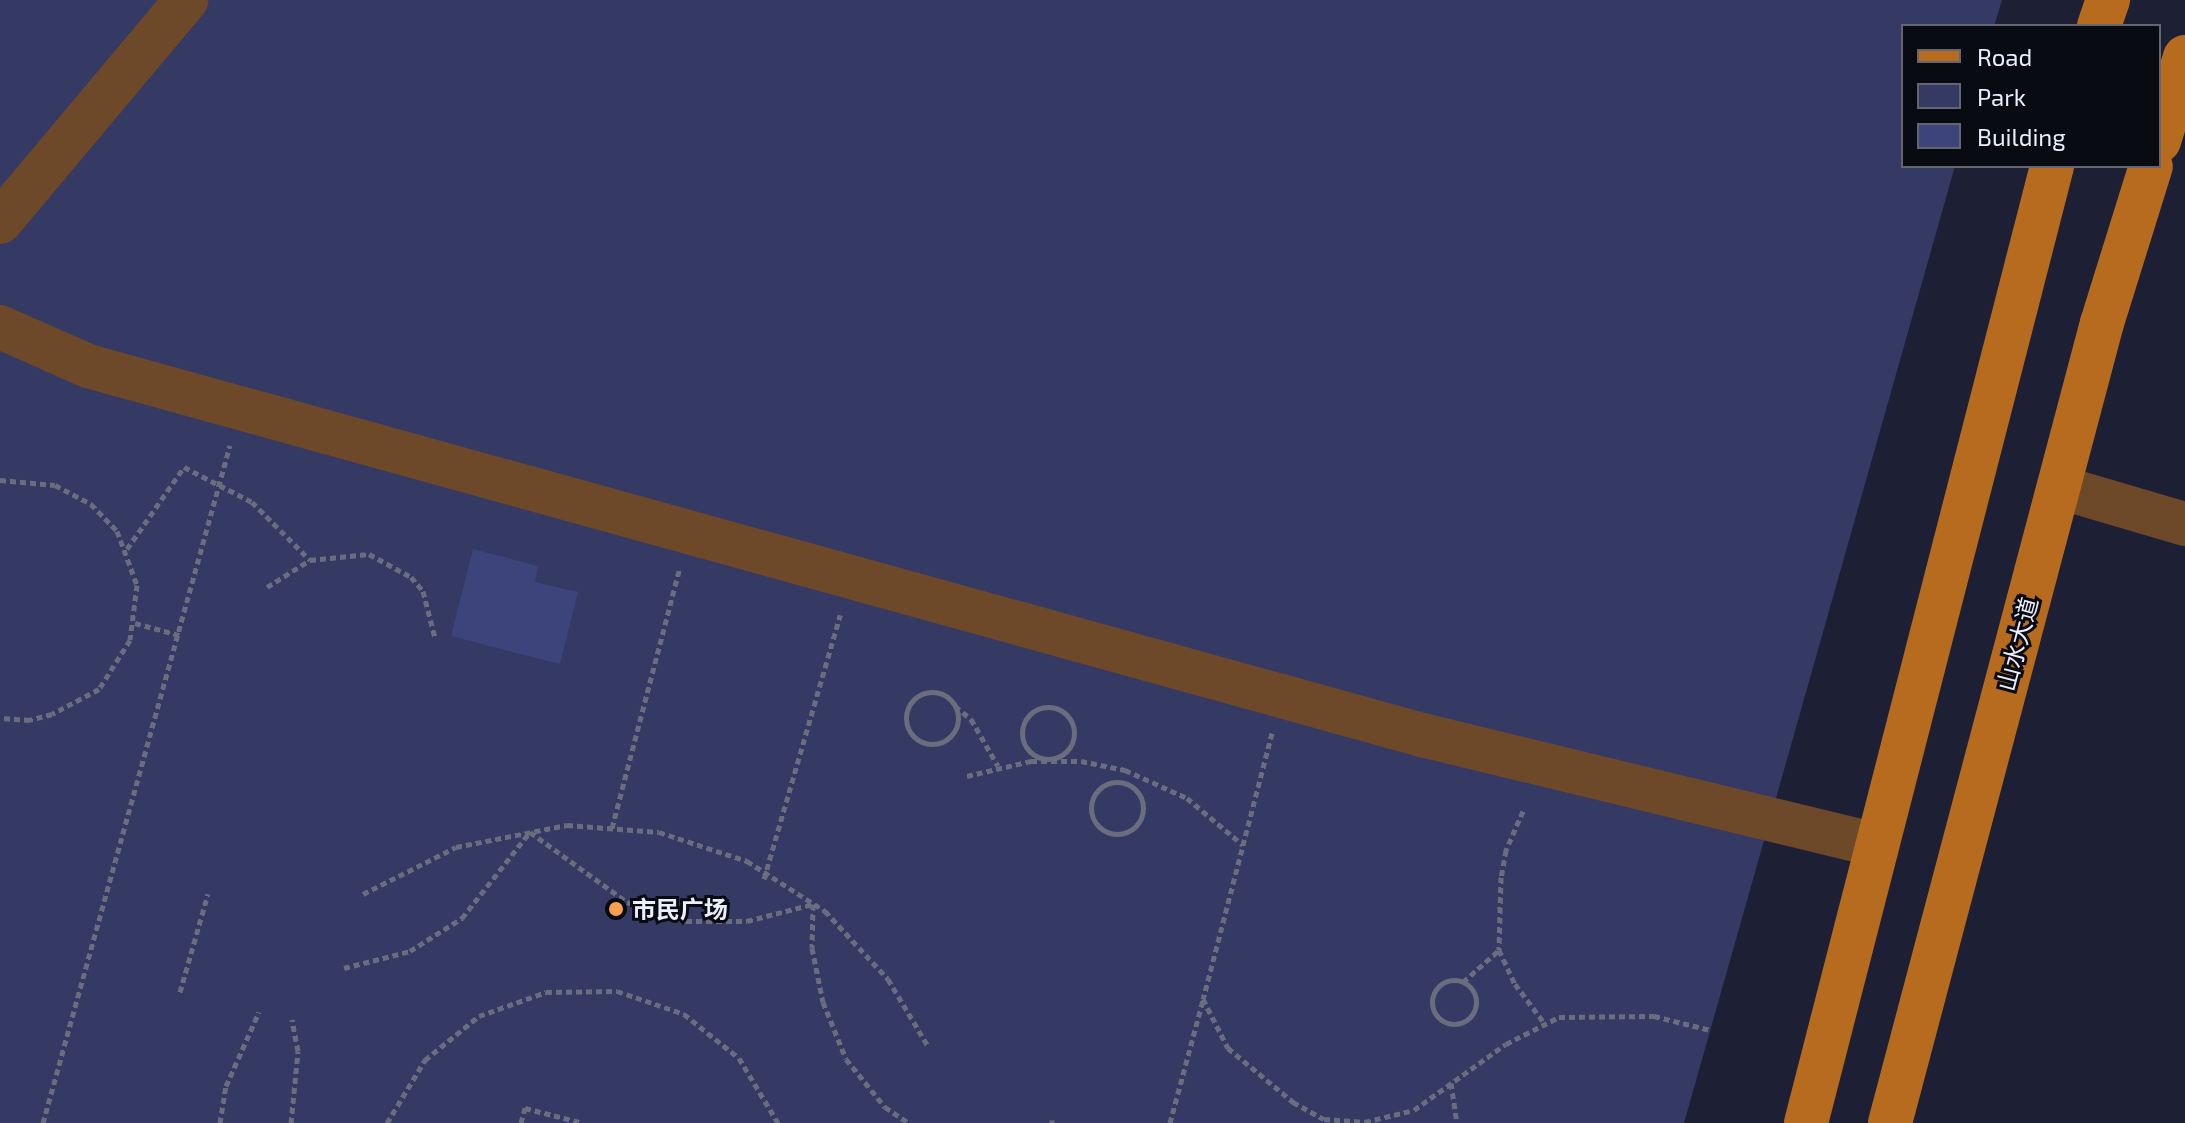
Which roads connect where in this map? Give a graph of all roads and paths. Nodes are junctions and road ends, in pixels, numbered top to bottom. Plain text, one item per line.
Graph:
1 (160, 0) edge
2 (186, 0) edge
3 (2094, 0) edge
4 (2108, 0) edge
5 (2093, 24) edge
6 (2100, 24) edge
7 (2183, 65) edge
8 (2161, 135) edge
9 (2051, 168) edge
10 (2150, 168) edge
11 (0, 189) edge
12 (0, 222) edge
13 (0, 327) edge
14 (240, 407) junction
15 (0, 480) edge
16 (219, 485) junction
17 (2059, 487) junction
18 (2185, 524) edge
19 (689, 531) junction
20 (127, 549) junction
21 (310, 560) junction
22 (852, 575) junction
23 (267, 587) dead end
24 (135, 623) junction
25 (179, 635) junction
26 (435, 638) dead end
27 (1282, 696) junction
28 (954, 704) junction
29 (0, 718) edge
30 (1047, 760) junction
31 (998, 766) junction
32 (1125, 770) junction
33 (967, 776) dead end
34 (1123, 782) junction
35 (1523, 811) dead end
36 (612, 828) junction
37 (530, 832) junction
38 (1243, 845) junction
39 (1877, 845) junction
40 (765, 876) junction
41 (208, 894) dead end
42 (363, 894) dead end
43 (813, 904) junction
44 (1499, 950) junction
45 (344, 968) dead end
46 (1463, 982) junction
47 (180, 992) dead end
48 (1203, 999) junction
49 (259, 1012) dead end
50 (292, 1020) dead end
51 (1545, 1024) junction
52 (1710, 1030) dead end
53 (928, 1046) dead end
54 (1450, 1082) junction
55 (1323, 1121) edge
56 (907, 1122) edge
57 (43, 1123) edge
58 (220, 1123) edge
59 (291, 1123) edge
60 (387, 1123) edge
61 (521, 1123) edge
62 (583, 1123) edge
63 (778, 1123) edge
64 (1170, 1123) edge
65 (1457, 1123) edge
66 (1806, 1123) edge
67 (1890, 1123) edge

1 - 11 street
2 - 12 street
3 - 5 main road
4 - 6 main road
7 - 8 main road
9 - 39 main road
10 - 17 main road, 山水大道
13 - 14 street
14 - 16 path
14 - 19 street
15 - 20 path
16 - 20 path
16 - 21 path
16 - 25 path
17 - 18 street
17 - 67 main road, 山水大道
19 - 22 street
19 - 36 path
20 - 24 path
21 - 23 path
21 - 26 path
22 - 27 street
22 - 40 path
24 - 25 path
24 - 29 path
25 - 57 path
27 - 38 path
27 - 39 street
28 - 28 path
28 - 31 path
30 - 30 path
30 - 31 path
30 - 32 path
31 - 33 path
32 - 34 path
32 - 38 path
34 - 34 path
35 - 44 path
36 - 37 path
36 - 40 path
37 - 42 path
37 - 43 path
37 - 45 path
38 - 48 path
39 - 66 main road
40 - 43 path
41 - 47 path
43 - 53 path
43 - 56 path
44 - 46 path
44 - 51 path
46 - 46 path
48 - 55 path
48 - 64 path
49 - 58 path
50 - 59 path
51 - 52 path
51 - 54 path
54 - 55 path
54 - 65 path
60 - 63 path
61 - 62 path

